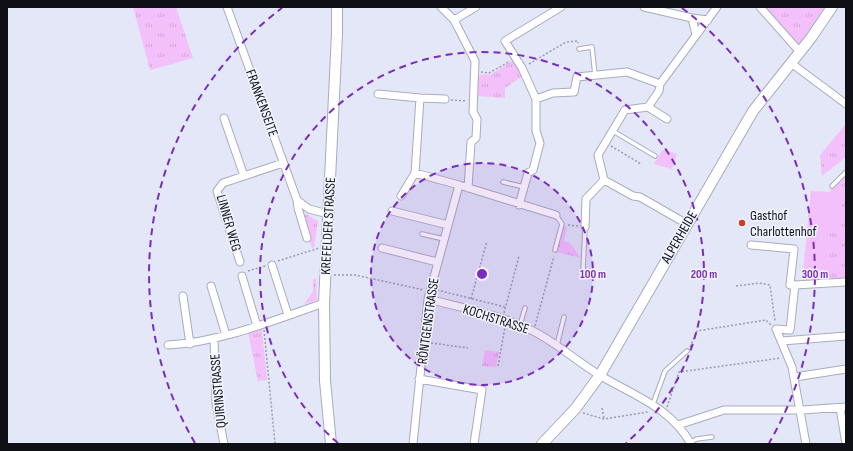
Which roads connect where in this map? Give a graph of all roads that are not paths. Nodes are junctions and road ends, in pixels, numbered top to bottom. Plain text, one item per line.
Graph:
1 (227, 7) edge
2 (337, 7) edge
3 (441, 7) edge
4 (476, 7) edge
5 (561, 7) edge
6 (644, 7) edge
7 (717, 7) edge
8 (760, 7) edge
9 (832, 7) edge
10 (692, 18) junction
11 (454, 20) junction
12 (708, 20) junction
13 (696, 35) junction
14 (579, 49) road end
15 (800, 52) junction
16 (791, 63) junction
17 (595, 75) junction
18 (660, 84) junction
19 (378, 94) dead end
20 (420, 98) junction
21 (445, 99) road end
22 (536, 99) junction
23 (846, 104) edge
24 (648, 107) junction
25 (224, 118) dead end
26 (667, 119) dead end
27 (613, 131) junction
28 (655, 156) dead end
29 (284, 163) junction
30 (846, 172) edge
31 (415, 173) junction
32 (244, 176) junction
33 (604, 180) junction
34 (504, 182) dead end
35 (458, 186) junction
36 (832, 186) dead end
37 (524, 187) junction
38 (468, 188) junction
39 (401, 196) dead end
40 (297, 200) junction
41 (519, 205) junction
42 (392, 211) dead end
43 (328, 214) junction
44 (556, 215) joint
45 (687, 224) junction
46 (448, 225) junction
47 (585, 227) joint
48 (422, 234) dead end
49 (307, 238) dead end
50 (444, 239) junction
51 (751, 245) dead end
52 (382, 248) dead end
53 (555, 250) road end
54 (240, 262) dead end
55 (437, 262) junction
56 (272, 265) dead end
57 (583, 271) dead end
58 (242, 275) road end
59 (846, 282) edge
60 (794, 285) junction
61 (211, 286) dead end
62 (183, 296) dead end
63 (428, 299) junction
64 (324, 303) junction
65 (525, 308) dead end
66 (288, 315) junction
67 (564, 317) dead end
68 (260, 324) junction
69 (520, 325) junction
70 (226, 335) junction
71 (846, 336) edge
72 (214, 339) junction
73 (782, 341) junction
74 (190, 344) junction
75 (168, 345) dead end
76 (556, 346) junction
77 (687, 351) road end
78 (846, 369) edge
79 (600, 375) junction
80 (795, 377) junction
81 (419, 379) junction
82 (653, 404) junction
83 (843, 407) edge
84 (802, 410) junction
85 (678, 425) junction
86 (712, 436) dead end
87 (544, 443) edge
88 (691, 443) edge
89 (224, 444) edge
90 (330, 444) edge
91 (413, 444) edge
92 (474, 444) edge
93 (806, 444) edge
94 (846, 444) edge

1 - 29 street, FRANKENSEITE
2 - 43 street, KREFELDER STRASSE
3 - 11 street
4 - 11 street
5 - 22 street
6 - 10 street
7 - 12 street
8 - 15 street
9 - 15 street, ALPERHEIDE
10 - 12 street
10 - 13 street
11 - 38 street
12 - 13 street
13 - 18 street
14 - 17 lane
15 - 16 street, ALPERHEIDE
16 - 23 street
16 - 45 street, ALPERHEIDE
17 - 18 street
17 - 22 street
18 - 24 street
19 - 20 street
20 - 21 street
20 - 31 street
22 - 37 street
24 - 26 street
24 - 27 street
25 - 32 street
27 - 28 lane
27 - 33 street
29 - 32 street, LINNER WEG
29 - 40 street, FRANKENSEITE
30 - 36 lane
31 - 35 street
31 - 39 street
32 - 54 street, LINNER WEG
33 - 45 street
33 - 47 street
34 - 37 lane
35 - 38 street
35 - 46 street, RÖNTGENSTRASSE
37 - 41 street
38 - 41 street
40 - 43 street
40 - 49 street, FRANKENSEITE
41 - 44 street
42 - 46 street
43 - 64 street, KREFELDER STRASSE
44 - 53 lane
45 - 79 street, ALPERHEIDE
46 - 50 street, RÖNTGENSTRASSE
47 - 57 lane
48 - 50 lane
50 - 55 street, RÖNTGENSTRASSE
51 - 60 street
52 - 55 street, RÖNTGENSTRASSE
55 - 63 street, RÖNTGENSTRASSE
56 - 66 street
58 - 68 street
59 - 60 street
60 - 73 street
61 - 70 street
62 - 74 street
63 - 69 street, KOCHSTRASSE
63 - 81 street, RÖNTGENSTRASSE
64 - 66 street
64 - 90 street, KREFELDER STRASSE
65 - 69 lane
66 - 68 street
67 - 76 lane
68 - 70 street
69 - 76 street, KOCHSTRASSE
70 - 72 street
71 - 73 street
72 - 74 street
72 - 89 street, QUIRINSTRASSE
73 - 80 street
74 - 75 street
76 - 79 street, KOCHSTRASSE
77 - 82 lane
78 - 80 street
79 - 82 street, KOCHSTRASSE
79 - 87 street, ALPERHEIDE
80 - 84 street
81 - 91 street, RÖNTGENSTRASSE
81 - 92 street, RÖNTGENSTRASSE
82 - 85 street, KOCHSTRASSE
83 - 84 street
83 - 94 street
84 - 85 street
84 - 93 street
85 - 88 street, KOCHSTRASSE
86 - 88 lane

